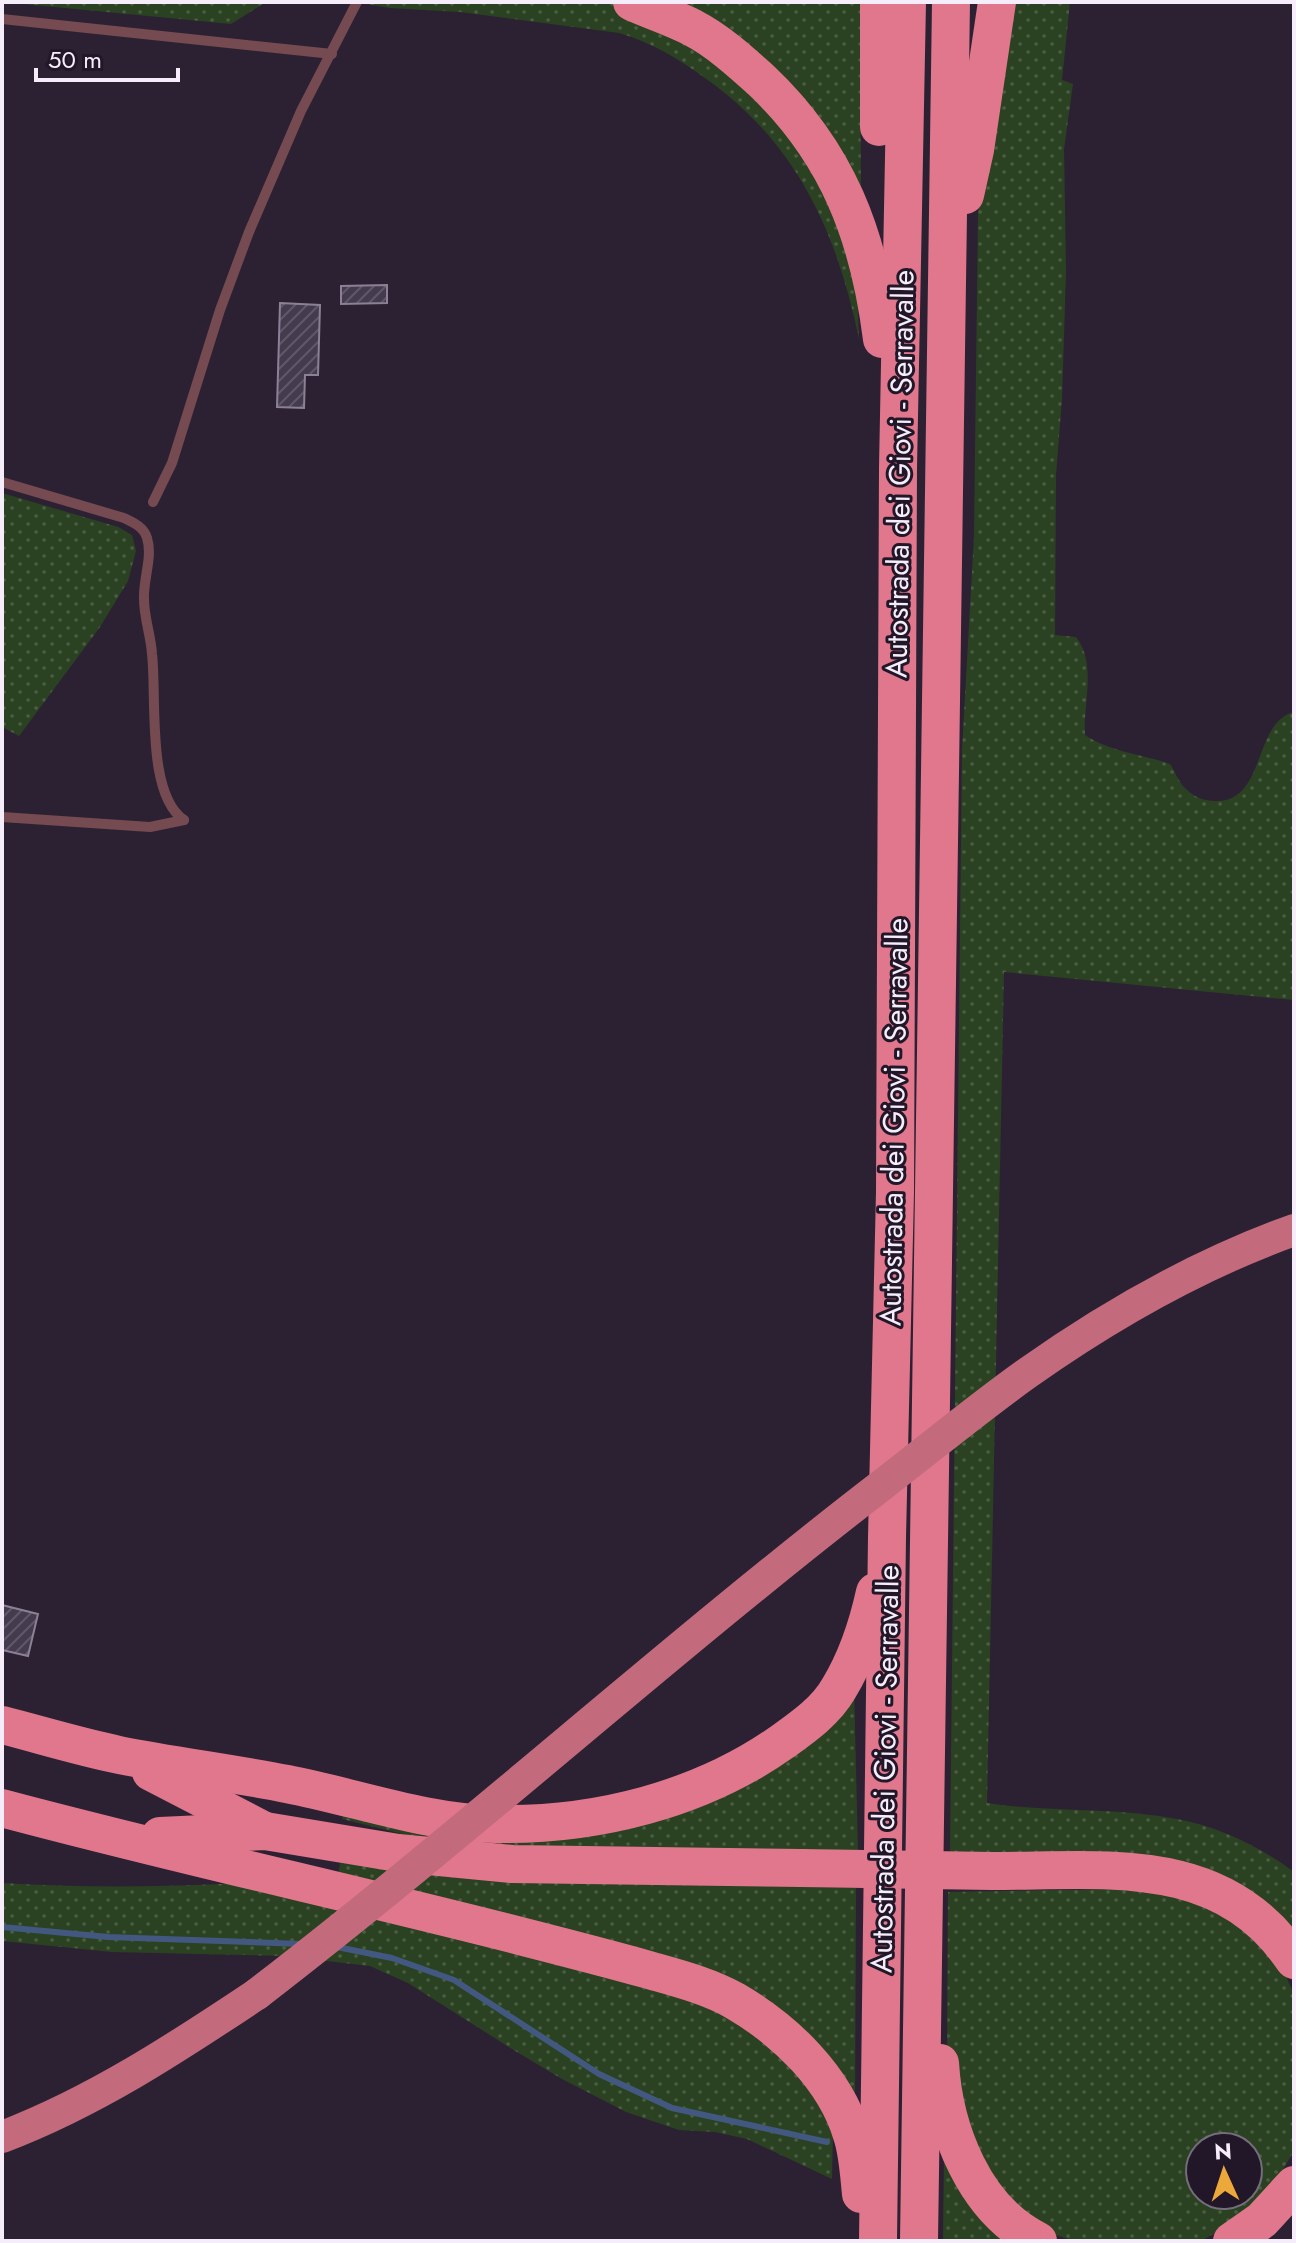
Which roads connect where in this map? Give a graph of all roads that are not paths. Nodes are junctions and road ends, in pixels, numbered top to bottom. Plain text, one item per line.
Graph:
1 (357, 2) edge
2 (632, 2) edge
3 (879, 2) edge
4 (907, 2) edge
5 (951, 2) edge
6 (997, 2) edge
7 (2, 19) edge
8 (332, 54) junction
9 (946, 280) junction
10 (883, 350) junction
11 (898, 468) junction
12 (2, 482) edge
13 (153, 502) dead end
14 (2, 817) edge
15 (1294, 1230) edge
16 (887, 1537) junction
17 (2, 1725) edge
18 (118, 1755) junction
19 (924, 1791) junction
20 (2, 1808) edge
21 (265, 1831) junction
22 (113, 1838) junction
23 (1294, 1960) edge
24 (2, 2137) edge
25 (1294, 2185) edge
26 (866, 2241) edge
27 (878, 2241) edge
28 (919, 2241) edge
29 (1038, 2241) edge
30 (1232, 2241) edge

1 - 8 lane
2 - 10 highway
3 - 10 highway
4 - 11 highway, Autostrada dei Giovi - Serravalle
5 - 9 highway, Autostrada dei Giovi - Serravalle
6 - 9 highway
7 - 8 lane
8 - 13 lane
9 - 19 highway, Autostrada dei Giovi - Serravalle
10 - 11 highway
11 - 16 highway, Autostrada dei Giovi - Serravalle
12 - 14 lane
15 - 24 main road, bridge
16 - 18 highway
16 - 27 highway, Autostrada dei Giovi - Serravalle
17 - 18 highway
18 - 21 highway
19 - 28 highway, Autostrada dei Giovi - Serravalle
19 - 29 highway
20 - 22 highway
21 - 22 highway
21 - 23 highway, bridge
22 - 26 highway
25 - 30 highway

